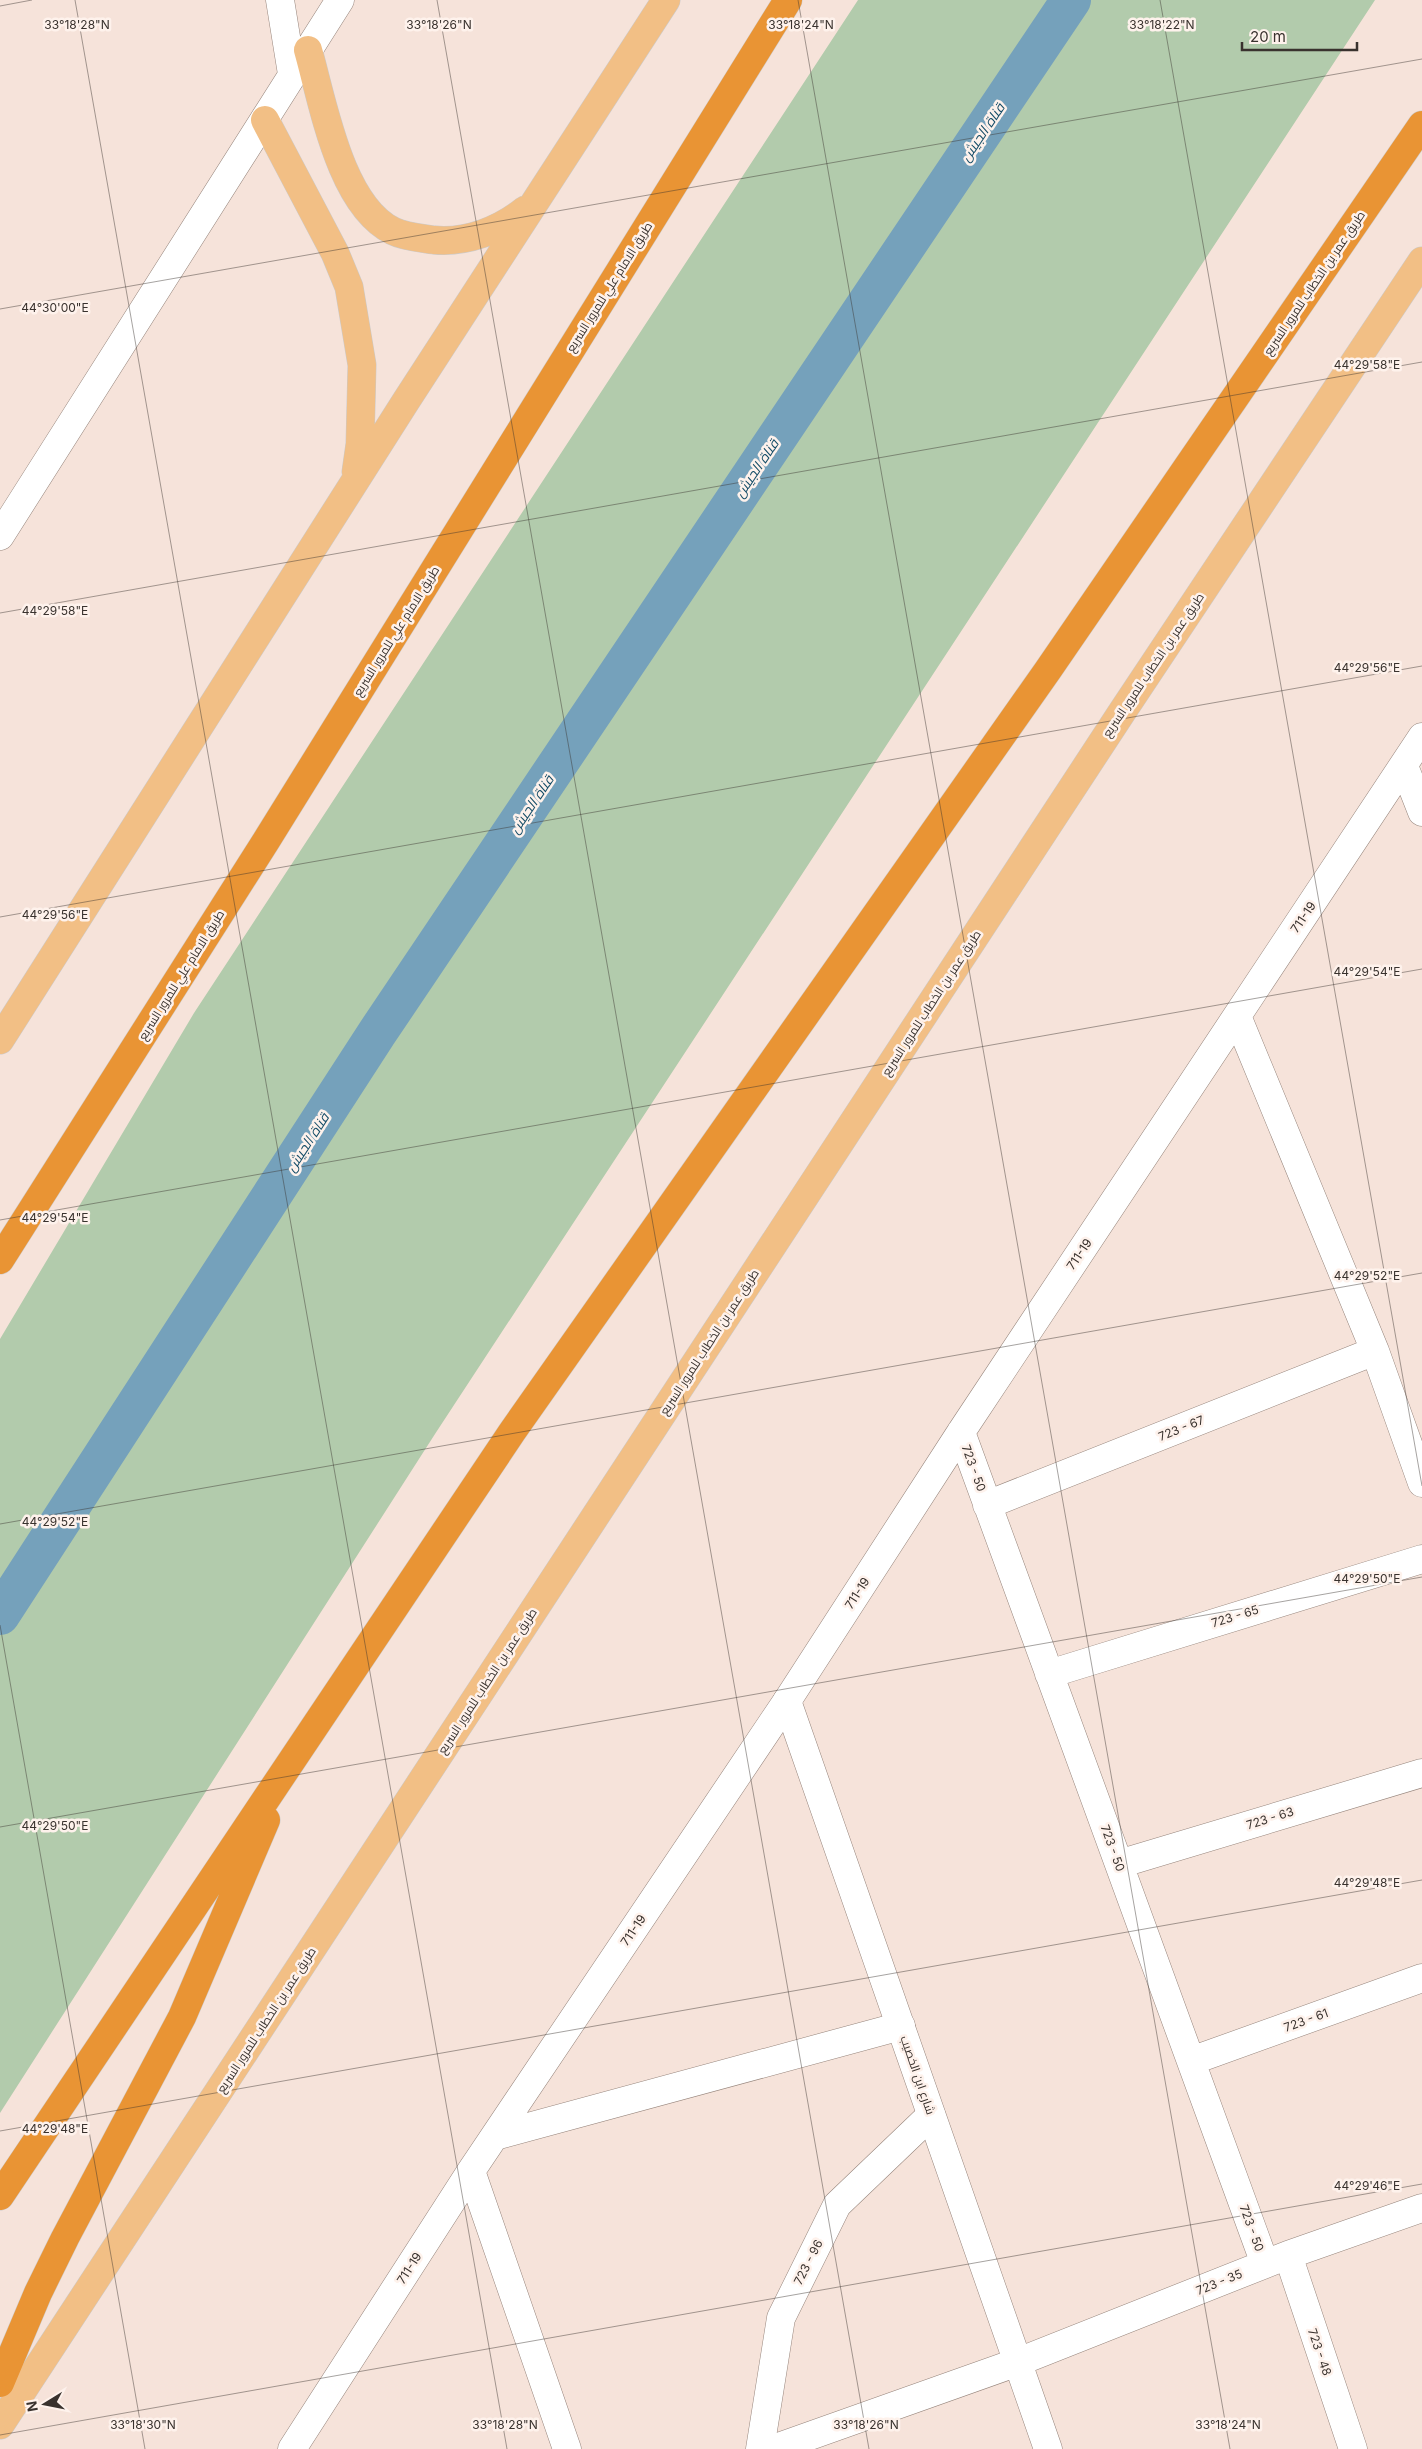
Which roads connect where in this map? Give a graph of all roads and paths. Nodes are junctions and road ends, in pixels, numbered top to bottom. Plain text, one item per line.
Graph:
1 (280, 0) edge
2 (340, 0) edge
3 (666, 0) edge
4 (788, 0) edge
5 (308, 50) junction
6 (292, 74) junction
7 (265, 120) junction
8 (1422, 125) edge
9 (534, 202) junction
10 (1422, 261) edge
11 (354, 482) junction
12 (0, 536) edge
13 (1422, 738) edge
14 (1404, 766) junction
15 (1422, 812) edge
16 (1237, 1016) junction
17 (0, 1040) edge
18 (25, 1222) junction
19 (0, 1253) edge
20 (0, 1260) edge
21 (1375, 1351) junction
22 (961, 1432) junction
23 (1422, 1483) edge
24 (987, 1505) junction
25 (1422, 1559) edge
26 (1049, 1674) junction
27 (787, 1701) junction
28 (315, 1726) junction
29 (1422, 1773) edge
30 (1119, 1864) junction
31 (1422, 1978) edge
32 (901, 2026) junction
33 (1191, 2061) junction
34 (932, 2115) junction
35 (495, 2136) junction
36 (471, 2171) junction
37 (0, 2196) edge
38 (1422, 2208) edge
39 (1276, 2260) junction
40 (1018, 2362) junction
41 (0, 2383) edge
42 (0, 2425) edge
43 (292, 2449) edge
44 (567, 2449) edge
45 (760, 2449) edge
46 (773, 2449) edge
47 (1048, 2449) edge
48 (1353, 2449) edge

1 - 6 street
2 - 5 street
3 - 9 main road
4 - 18 highway, طريق الامام علي للمرور السريع
5 - 6 street
5 - 9 main road
6 - 7 street
7 - 11 main road
7 - 12 street
8 - 28 highway, طريق عمر بن الخطاب للمرور السريع
9 - 11 main road
10 - 42 main road, طريق عمر بن الخطاب للمرور السريع
11 - 17 main road
13 - 14 street, 711-19
14 - 15 street
14 - 16 street, 711-19
16 - 21 street
16 - 22 street, 711-19
18 - 19 highway
18 - 20 highway, طريق الامام علي للمرور السريع
21 - 23 street
21 - 24 street, 723 - 67
22 - 24 street, 723 - 50
22 - 27 street, 711-19
24 - 26 street, 723 - 50
25 - 26 street, 723 - 65
26 - 30 street, 723 - 50
27 - 32 street, شارع ابن الخصيب
27 - 35 street, 711-19
28 - 37 highway, طريق عمر بن الخطاب للمرور السريع
28 - 41 highway
29 - 30 street, 723 - 63
30 - 33 street, 723 - 50
31 - 33 street, 723 - 61
32 - 34 street, شارع ابن الخصيب
32 - 35 street
33 - 39 street, 723 - 50
34 - 40 street, شارع ابن الخصيب
34 - 45 street, 723 - 96
35 - 36 street, 711-19
36 - 43 street, 711-19
36 - 44 street
38 - 39 street, 723 - 35
39 - 40 street, 723 - 35
39 - 48 street, 723 - 48
40 - 46 street, 723 - 35
40 - 47 street, شارع ابن الخصيب

